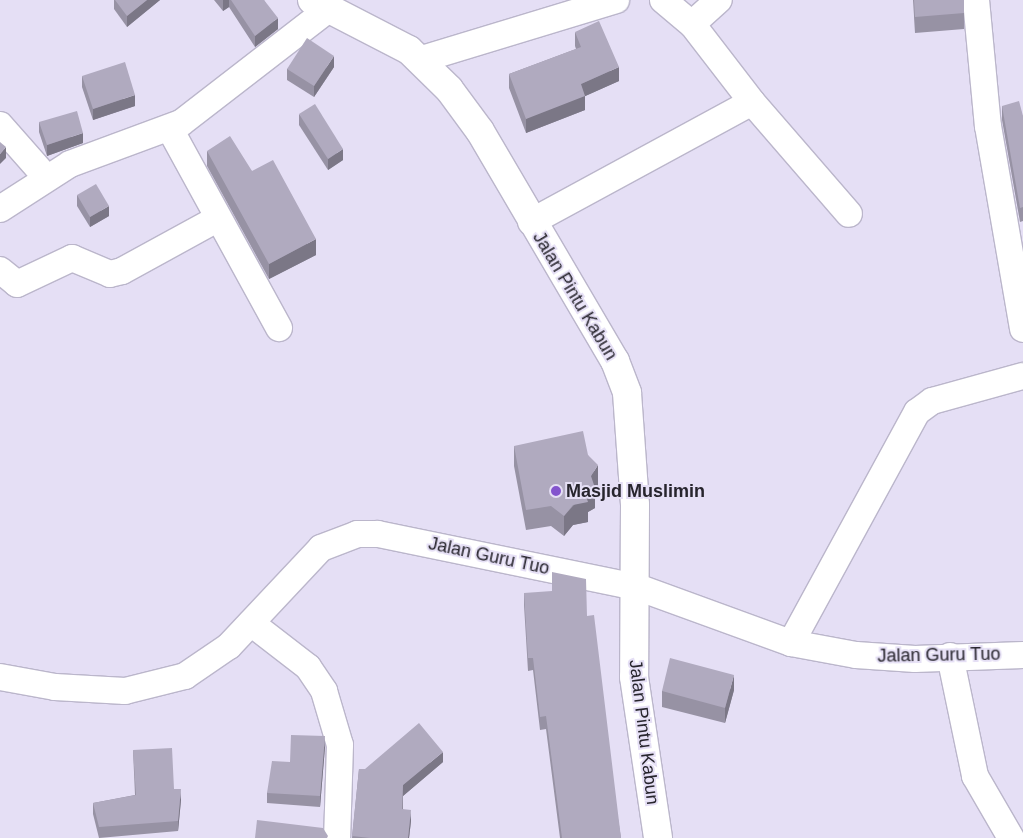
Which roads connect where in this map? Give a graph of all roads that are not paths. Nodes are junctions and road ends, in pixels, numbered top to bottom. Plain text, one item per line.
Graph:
1 (614, 0) edge
2 (663, 0) edge
3 (719, 0) edge
4 (976, 0) edge
5 (320, 5) edge
6 (692, 24) junction
7 (418, 60) junction
8 (752, 102) junction
9 (0, 125) edge
10 (170, 129) junction
11 (46, 176) junction
12 (0, 208) edge
13 (849, 214) dead end
14 (217, 219) junction
15 (531, 222) junction
16 (1015, 237) edge
17 (0, 270) edge
18 (279, 328) dead end
19 (1023, 329) edge
20 (1023, 376) edge
21 (637, 587) junction
22 (251, 623) junction
23 (790, 642) junction
24 (1023, 655) edge
25 (950, 656) junction
26 (0, 677) edge
27 (337, 838) edge
28 (658, 838) edge
29 (1011, 838) edge

1 - 7 street
2 - 6 street
3 - 6 street
4 - 16 street
5 - 7 street, Jalan Pintu Kabun
5 - 10 street
6 - 8 street
7 - 15 street, Jalan Pintu Kabun
8 - 13 street
8 - 15 street
9 - 11 street
10 - 11 street
10 - 14 street
11 - 12 street
14 - 17 street
14 - 18 street
15 - 21 street, Jalan Pintu Kabun
16 - 19 street
20 - 23 street
21 - 22 street, Jalan Guru Tuo
21 - 23 street, Jalan Guru Tuo
21 - 28 street, Jalan Pintu Kabun
22 - 26 street, Jalan Guru Tuo
22 - 27 street
23 - 25 street, Jalan Guru Tuo
24 - 25 street, Jalan Guru Tuo
25 - 29 street

